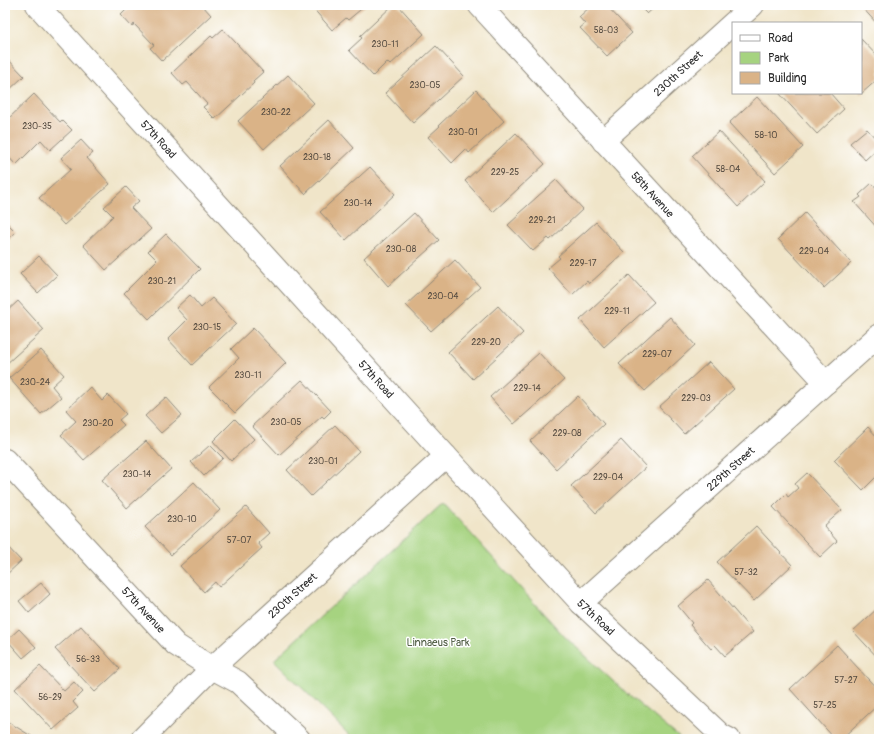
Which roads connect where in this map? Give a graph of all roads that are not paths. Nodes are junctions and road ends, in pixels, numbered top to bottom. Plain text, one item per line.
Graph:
1 (37, 5) edge
2 (479, 5) edge
3 (753, 5) edge
4 (734, 22) edge
5 (732, 24) edge
6 (603, 141) junction
7 (879, 335) edge
8 (826, 383) junction
9 (446, 456) junction
10 (5, 460) edge
11 (581, 603) junction
12 (212, 668) junction
13 (142, 739) edge
14 (299, 739) edge
15 (729, 739) edge

1 - 9 street, 57th Road
2 - 6 street, 58th Avenue
3 - 4 street, 230th Street
5 - 6 street, 230th Street
6 - 8 street, 58th Avenue
7 - 8 street, 229th Street
8 - 11 street, 229th Street
9 - 11 street, 57th Road
9 - 12 street, 230th Street
10 - 12 street, 57th Avenue
11 - 15 street, 57th Road
12 - 13 street, 230th Street
12 - 14 street, 57th Avenue

